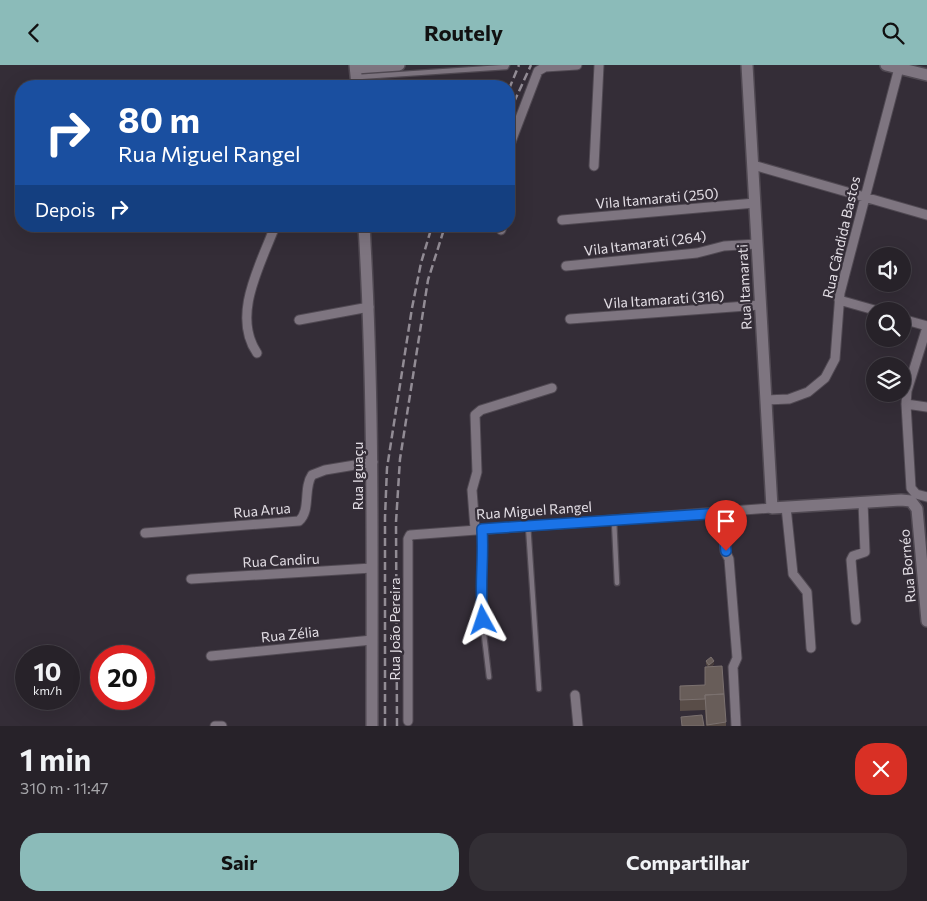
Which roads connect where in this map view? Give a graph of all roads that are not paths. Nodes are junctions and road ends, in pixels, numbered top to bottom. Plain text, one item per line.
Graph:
1 (399, 65) edge
2 (577, 65) edge
3 (600, 65) edge
4 (747, 65) edge
5 (886, 65) edge
6 (507, 66) edge
7 (899, 68) junction
8 (356, 74) edge
9 (927, 75) edge
10 (515, 131) edge
11 (753, 165) junction
12 (594, 166) dead end
13 (864, 197) junction
14 (755, 203) junction
15 (927, 215) edge
16 (562, 220) dead end
17 (274, 232) edge
18 (364, 232) edge
19 (757, 244) junction
20 (566, 265) dead end
21 (839, 299) junction
22 (760, 305) junction
23 (369, 307) junction
24 (866, 307) edge
25 (570, 319) dead end
26 (298, 320) dead end
27 (911, 322) edge
28 (927, 326) edge
29 (257, 353) dead end
30 (552, 388) dead end
31 (766, 400) junction
32 (906, 404) junction
33 (927, 407) edge
34 (373, 462) junction
35 (911, 488) junction
36 (926, 498) edge
37 (901, 499) junction
38 (863, 502) junction
39 (786, 507) junction
40 (772, 508) junction
41 (917, 509) junction
42 (722, 513) junction
43 (614, 519) junction
44 (528, 525) junction
45 (479, 529) junction
46 (146, 533) dead end
47 (409, 536) joint
48 (372, 568) junction
49 (191, 579) dead end
50 (617, 583) dead end
51 (856, 620) dead end
52 (927, 621) edge
53 (372, 640) junction
54 (811, 647) dead end
55 (211, 656) dead end
56 (489, 677) dead end
57 (539, 689) dead end
58 (575, 695) dead end
59 (408, 721) dead end
60 (215, 726) edge
61 (222, 726) edge
62 (372, 726) edge
63 (578, 726) edge
64 (736, 726) edge

1 - 8 main road
2 - 10 street
3 - 12 street
4 - 11 main road, Rua Itamarati
5 - 7 main road
6 - 8 lane
7 - 9 main road
7 - 13 street, Rua Cândida Bastos
11 - 13 street
11 - 14 main road, Rua Itamarati
13 - 15 street
13 - 21 street, Rua Cândida Bastos
14 - 16 street, Vila Itamarati (250)
14 - 19 main road, Rua Itamarati
17 - 29 street
18 - 23 main road, Rua Iguaçu
19 - 20 street, Vila Itamarati (264)
19 - 22 main road, Rua Itamarati
21 - 24 street
21 - 31 street, Rua Cândida Bastos
22 - 25 street, Vila Itamarati (316)
22 - 31 main road, Rua Itamarati
23 - 26 street
23 - 34 main road, Rua Iguaçu
27 - 28 street
28 - 32 street
30 - 45 street
31 - 40 main road, Rua Itamarati
32 - 33 street
32 - 35 street
34 - 46 street, Rua Arua
34 - 48 main road, Rua Iguaçu
35 - 36 street
35 - 37 street
36 - 41 street
37 - 38 main road, Rua Miguel Rangel
37 - 41 main road
38 - 39 main road, Rua Miguel Rangel
38 - 51 street
39 - 40 main road, Rua Miguel Rangel
39 - 54 street
40 - 42 street, Rua Miguel Rangel
41 - 52 main road, Rua Bornéo
42 - 43 street, Rua Miguel Rangel
42 - 64 street
43 - 44 street, Rua Miguel Rangel
43 - 50 lane
44 - 45 street, Rua Miguel Rangel
44 - 57 lane
45 - 47 street, Rua Miguel Rangel
45 - 56 lane
47 - 59 street, Rua João Pereira
48 - 49 street, Rua Candiru
48 - 53 main road, Rua Iguaçu
53 - 55 street, Rua Zélia
53 - 62 main road, Rua Iguaçu
58 - 63 street
60 - 61 street

